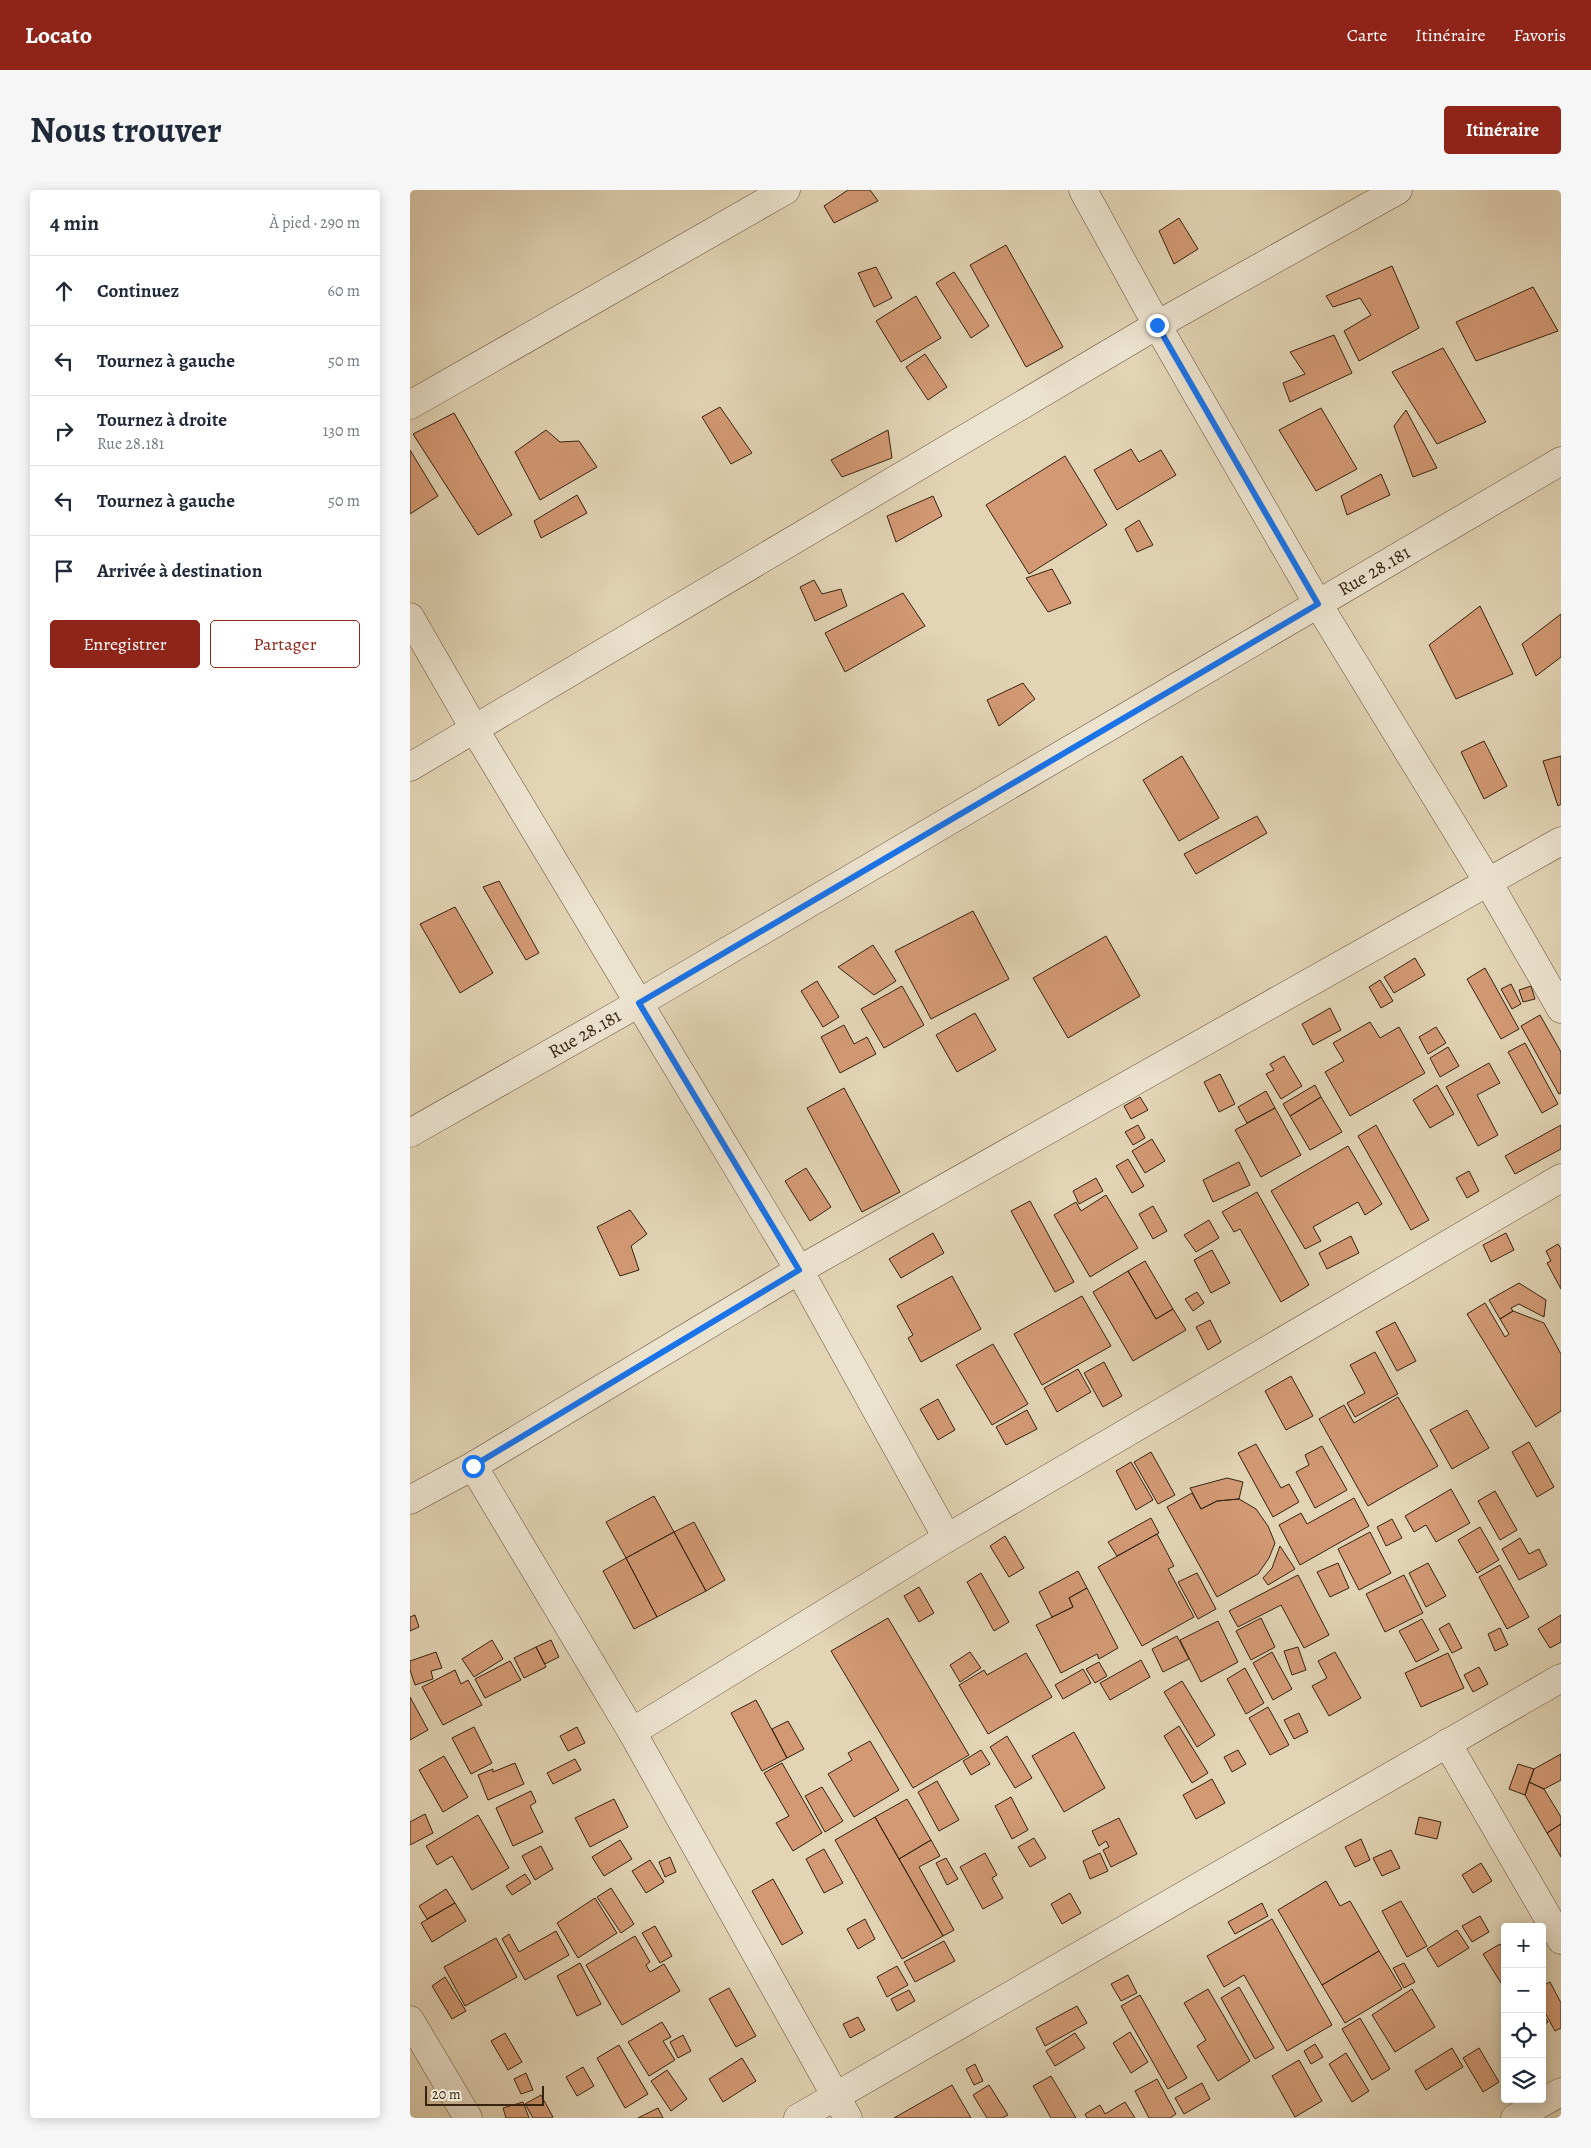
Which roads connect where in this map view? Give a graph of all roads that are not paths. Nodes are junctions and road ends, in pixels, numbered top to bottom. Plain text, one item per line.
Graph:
1 (786, 190) edge
2 (1083, 190) edge
3 (1398, 190) edge
4 (1157, 325) junction
5 (410, 405) edge
6 (1561, 462) edge
7 (1318, 604) junction
8 (410, 616) edge
9 (475, 730) junction
10 (410, 767) edge
11 (1561, 841) edge
12 (1488, 882) junction
13 (639, 1003) junction
14 (1561, 1009) edge
15 (410, 1133) edge
16 (1561, 1178) edge
17 (799, 1270) junction
18 (473, 1466) junction
19 (410, 1500) edge
20 (946, 1538) junction
21 (1561, 1678) edge
22 (632, 1732) junction
23 (1447, 1743) junction
24 (1561, 1940) edge
25 (410, 2020) edge
26 (1561, 2092) edge
27 (842, 2107) edge
28 (468, 2118) edge
29 (798, 2118) edge
30 (1515, 2118) edge

1 - 5 street
2 - 4 street
3 - 4 street
4 - 7 street
4 - 9 street
6 - 7 street, Rue 28.181
7 - 12 street
7 - 13 street, Rue 28.181
8 - 9 street
9 - 10 street
9 - 13 street
11 - 12 street
12 - 14 street
12 - 17 street
13 - 15 street, Rue 28.181
13 - 17 street
16 - 20 street
17 - 18 street
17 - 20 street
18 - 19 street
18 - 22 street
20 - 22 street
21 - 23 street
22 - 27 street
23 - 24 street
23 - 27 street
25 - 28 street
26 - 30 street
27 - 29 street

